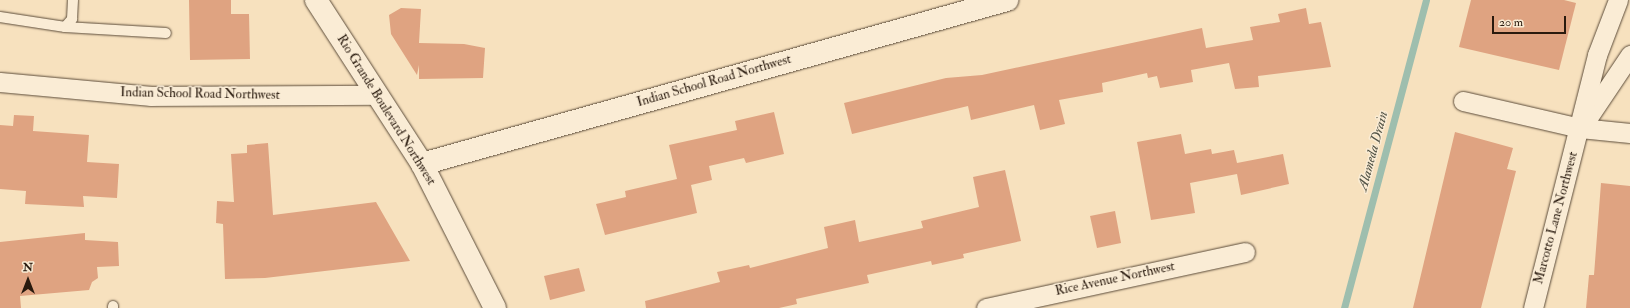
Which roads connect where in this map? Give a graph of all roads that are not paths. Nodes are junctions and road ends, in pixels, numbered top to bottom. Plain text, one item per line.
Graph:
1 (73, 0) edge
2 (316, 0) edge
3 (1007, 0) edge
4 (1618, 0) edge
5 (0, 17) edge
6 (65, 27) junction
7 (166, 33) dead end
8 (1630, 56) edge
9 (0, 82) edge
10 (377, 95) junction
11 (1463, 101) dead end
12 (1580, 128) junction
13 (1630, 133) edge
14 (422, 164) junction
15 (1245, 252) dead end
16 (495, 308) edge
17 (986, 308) edge
18 (1533, 308) edge

1 - 6 lane
2 - 10 main road, Rio Grande Boulevard Northwest
3 - 14 main road, Indian School Road Northwest
4 - 12 street, Marcotto Lane Northwest
5 - 6 lane
6 - 7 lane
8 - 12 street, Marcotto Lane Northwest
9 - 10 street, Indian School Road Northwest
10 - 14 main road, Rio Grande Boulevard Northwest
11 - 12 street
12 - 13 street
12 - 18 street, Marcotto Lane Northwest
14 - 16 main road, Rio Grande Boulevard Northwest
15 - 17 street, Rice Avenue Northwest

